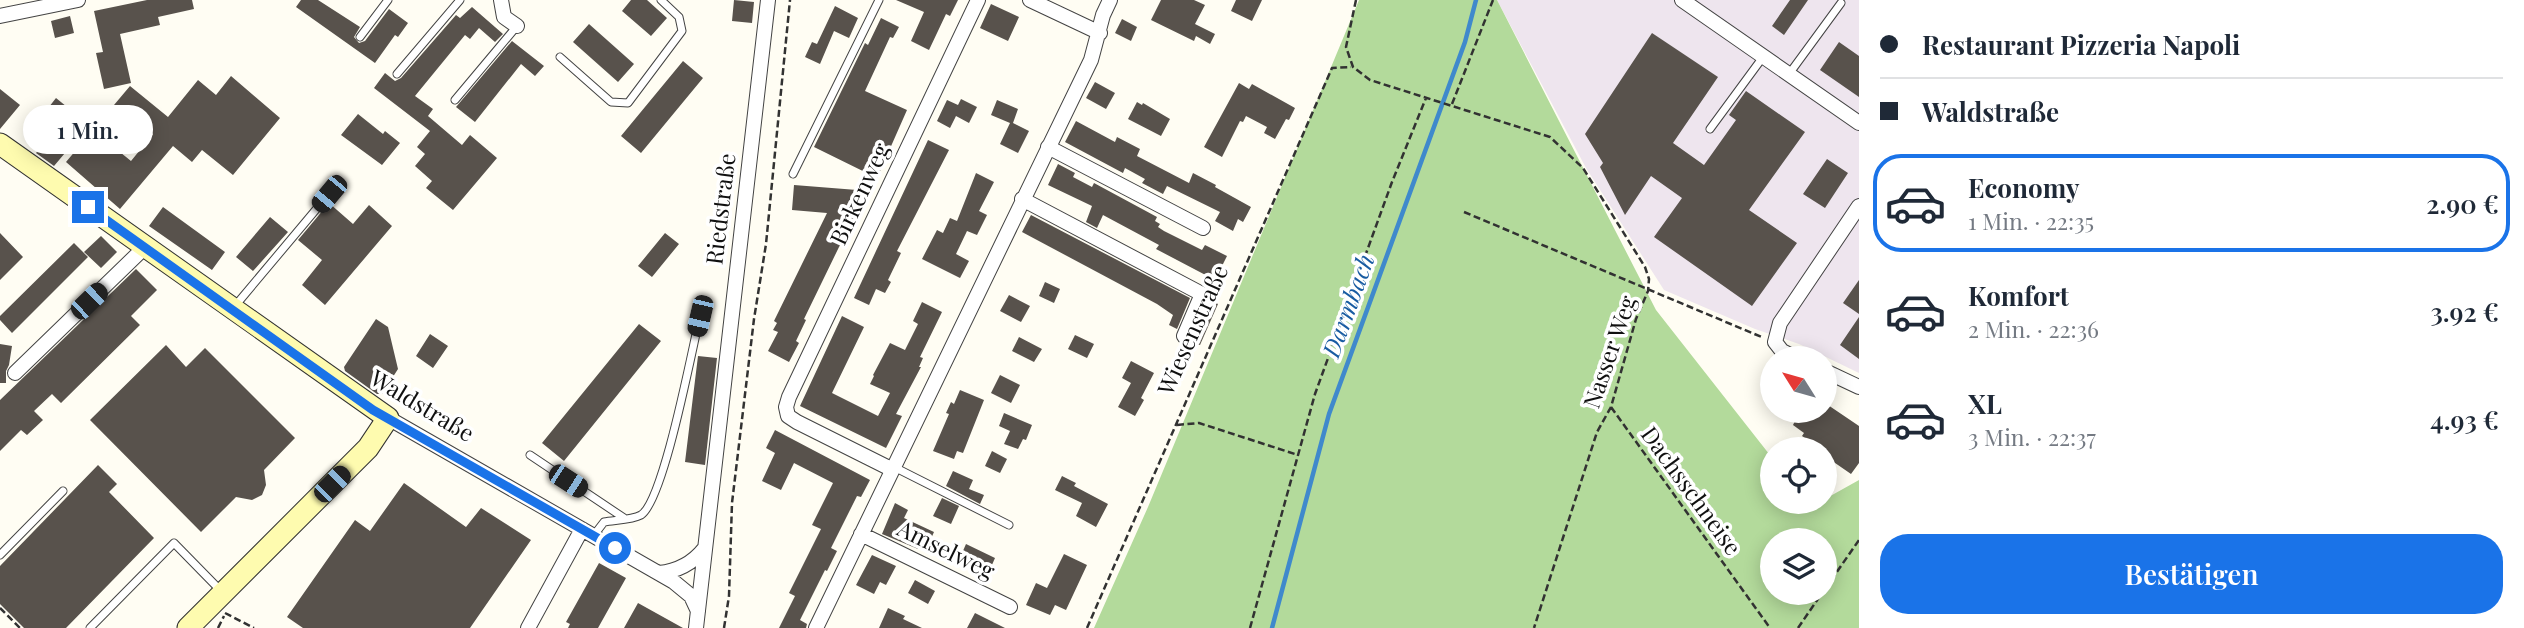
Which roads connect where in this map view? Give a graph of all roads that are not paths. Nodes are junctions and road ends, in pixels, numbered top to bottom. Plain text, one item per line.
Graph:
1 (78, 0) edge
2 (388, 0) edge
3 (460, 0) edge
4 (501, 0) edge
5 (661, 0) edge
6 (768, 0) edge
7 (879, 0) edge
8 (978, 0) edge
9 (1030, 0) edge
10 (1110, 0) edge
11 (1682, 0) edge
12 (1841, 3) dead end
13 (0, 16) edge
14 (517, 26) joint
15 (1100, 33) junction
16 (360, 37) dead end
17 (560, 57) dead end
18 (1763, 57) junction
19 (397, 74) dead end
20 (1788, 74) junction
21 (455, 100) dead end
22 (1859, 123) edge
23 (1710, 129) dead end
24 (0, 144) edge
25 (1048, 146) junction
26 (793, 174) dead end
27 (329, 194) dead end
28 (1022, 198) junction
29 (1859, 206) edge
30 (1203, 228) dead end
31 (145, 247) junction
32 (232, 309) junction
33 (700, 316) dead end
34 (1184, 336) dead end
35 (1779, 346) edge
36 (15, 373) dead end
37 (1838, 377) edge
38 (1859, 387) edge
39 (388, 418) junction
40 (530, 456) dead end
41 (892, 468) junction
42 (63, 491) dead end
43 (625, 518) junction
44 (1009, 525) dead end
45 (588, 533) junction
46 (861, 534) junction
47 (704, 549) junction
48 (0, 555) edge
49 (659, 573) junction
50 (220, 604) junction
51 (1010, 607) dead end
52 (698, 612) junction
53 (90, 628) edge
54 (187, 628) edge
55 (528, 628) edge
56 (696, 628) edge
57 (816, 628) edge

1 - 13 street
2 - 16 lane
3 - 19 lane
4 - 14 street
5 - 17 lane
6 - 47 street, Riedstraße
7 - 26 lane
8 - 41 street, Birkenweg
9 - 15 street
10 - 15 street
11 - 18 street
12 - 20 lane
14 - 21 lane
15 - 25 street
18 - 20 street
18 - 23 lane
20 - 22 street
24 - 31 street, Waldstraße
25 - 28 street
25 - 30 street, Wiesenstraße
27 - 32 lane
28 - 34 street, Wiesenstraße
28 - 41 street
29 - 35 street
31 - 32 street, Waldstraße
31 - 36 street
32 - 39 street, Waldstraße
33 - 43 lane
37 - 38 street
39 - 45 street, Waldstraße
39 - 50 street
40 - 43 lane
41 - 44 lane
41 - 46 street
42 - 48 lane
43 - 45 lane
45 - 49 street, Waldstraße
45 - 55 street
46 - 51 street, Amselweg
46 - 57 street
47 - 49 street
47 - 52 street, Riedstraße
49 - 52 street, Waldstraße
50 - 53 lane
50 - 54 street
52 - 56 street, Riedstraße

